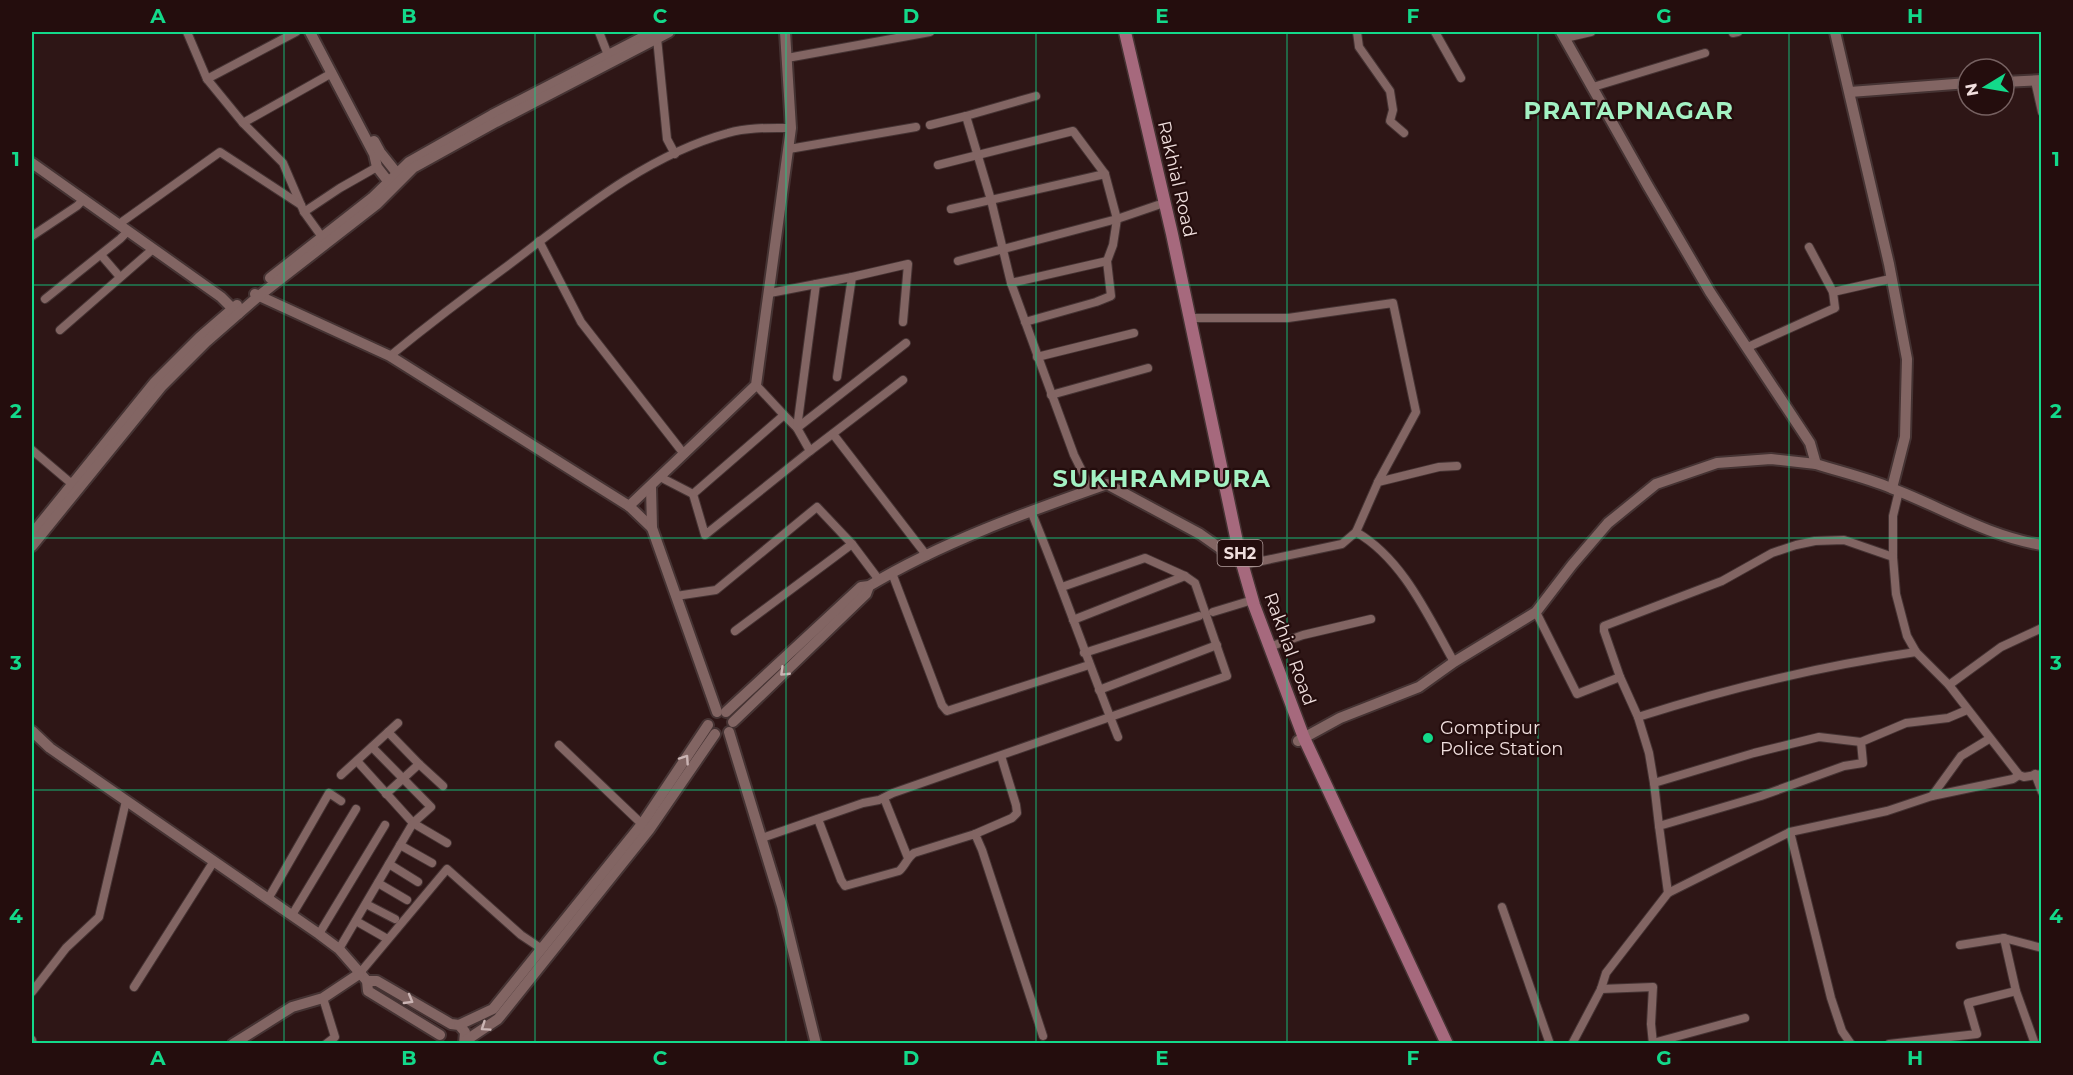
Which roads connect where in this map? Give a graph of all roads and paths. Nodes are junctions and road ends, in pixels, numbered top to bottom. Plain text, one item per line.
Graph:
1 (187, 32) edge
2 (296, 32) edge
3 (310, 32) edge
4 (318, 32) edge
5 (599, 32) edge
6 (669, 32) edge
7 (785, 32) edge
8 (930, 32) edge
9 (1119, 32) edge
10 (1125, 32) edge
11 (1357, 32) edge
12 (1435, 32) edge
13 (1591, 32) edge
14 (1835, 32) edge
15 (655, 35) edge
16 (1563, 35) edge
17 (1705, 53) dead end
18 (608, 55) junction
19 (787, 58) junction
20 (332, 73) junction
21 (1461, 78) dead end
22 (207, 79) junction
23 (2038, 80) edge
24 (2016, 81) edge
25 (1956, 84) edge
26 (1593, 87) junction
27 (1850, 92) junction
28 (1036, 96) dead end
29 (2042, 112) edge
30 (358, 116) junction
31 (966, 116) junction
32 (243, 123) junction
33 (930, 125) dead end
34 (916, 127) dead end
35 (791, 128) junction
36 (1404, 133) dead end
37 (789, 149) junction
38 (675, 154) junction
39 (978, 155) junction
40 (32, 163) edge
41 (938, 165) dead end
42 (377, 166) junction
43 (1105, 174) junction
44 (400, 176) junction
45 (391, 185) junction
46 (84, 200) junction
47 (991, 200) junction
48 (1158, 205) junction
49 (303, 209) junction
50 (951, 209) dead end
51 (1118, 219) junction
52 (123, 228) junction
53 (32, 236) edge
54 (322, 237) junction
55 (539, 241) junction
56 (1004, 248) junction
57 (1809, 248) dead end
58 (153, 249) junction
59 (101, 255) junction
60 (958, 261) dead end
61 (1107, 261) junction
62 (120, 277) junction
63 (852, 278) junction
64 (1890, 279) junction
65 (1011, 283) junction
66 (816, 284) junction
67 (1833, 292) junction
68 (770, 293) junction
69 (256, 294) junction
70 (45, 299) dead end
71 (236, 311) junction
72 (1190, 318) junction
73 (903, 322) dead end
74 (1025, 322) junction
75 (60, 330) dead end
76 (1134, 333) dead end
77 (906, 343) dead end
78 (1748, 347) junction
79 (390, 356) junction
80 (1037, 357) junction
81 (1148, 368) dead end
82 (837, 376) dead end
83 (903, 380) dead end
84 (756, 385) junction
85 (1051, 395) junction
86 (784, 415) junction
87 (797, 428) junction
88 (833, 434) junction
89 (32, 450) edge
90 (810, 451) junction
91 (684, 454) junction
92 (1816, 464) junction
93 (1457, 466) dead end
94 (660, 477) junction
95 (1378, 482) junction
96 (72, 484) junction
97 (651, 486) junction
98 (1091, 489) junction
99 (1896, 490) junction
100 (693, 494) junction
101 (629, 506) junction
102 (1031, 511) junction
103 (652, 528) junction
104 (1356, 531) junction
105 (32, 534) edge
106 (852, 544) junction
107 (2042, 545) edge
108 (32, 546) edge
109 (927, 556) junction
110 (1893, 557) junction
111 (1239, 560) junction
112 (892, 573) junction
113 (1185, 576) junction
114 (874, 583) junction
115 (1062, 587) junction
116 (676, 596) junction
117 (1246, 602) junction
118 (1213, 612) dead end
119 (1536, 612) junction
120 (1199, 616) dead end
121 (1371, 619) dead end
122 (1073, 620) junction
123 (2042, 628) edge
124 (735, 631) dead end
125 (1217, 645) junction
126 (1269, 647) junction
127 (1084, 652) junction
128 (1916, 652) junction
129 (1454, 662) junction
130 (1089, 665) junction
131 (1620, 677) junction
132 (1949, 685) junction
133 (1099, 690) junction
134 (1967, 710) junction
135 (721, 712) junction
136 (1638, 717) junction
137 (1110, 718) junction
138 (398, 723) dead end
139 (731, 727) junction
140 (712, 729) junction
141 (32, 731) edge
142 (388, 732) junction
143 (1118, 737) dead end
144 (1989, 739) junction
145 (1301, 740) junction
146 (1861, 742) junction
147 (559, 745) dead end
148 (372, 747) junction
149 (1000, 756) junction
150 (357, 761) junction
151 (419, 764) junction
152 (2038, 774) edge
153 (2019, 775) junction
154 (341, 776) dead end
155 (403, 779) junction
156 (1654, 783) junction
157 (442, 786) dead end
158 (2042, 792) edge
159 (386, 794) junction
160 (1932, 796) junction
161 (884, 798) junction
162 (126, 801) junction
163 (341, 801) dead end
164 (356, 809) dead end
165 (818, 819) junction
166 (413, 823) junction
167 (385, 825) dead end
168 (1659, 826) junction
169 (645, 827) junction
170 (1790, 832) junction
171 (975, 834) junction
172 (762, 838) junction
173 (447, 843) dead end
174 (400, 845) junction
175 (908, 858) junction
176 (214, 861) junction
177 (389, 864) junction
178 (432, 864) dead end
179 (418, 882) dead end
180 (378, 883) junction
181 (1668, 893) junction
182 (268, 899) junction
183 (407, 900) dead end
184 (366, 904) junction
185 (1502, 907) dead end
186 (292, 915) junction
187 (395, 919) dead end
188 (356, 921) junction
189 (320, 934) junction
190 (384, 936) dead end
191 (2004, 938) junction
192 (1960, 945) dead end
193 (2042, 948) edge
194 (339, 949) junction
195 (542, 949) junction
196 (363, 978) junction
197 (134, 987) dead end
198 (1601, 989) junction
199 (2016, 991) junction
200 (32, 992) edge
201 (323, 998) junction
202 (1745, 1018) dead end
203 (455, 1025) junction
204 (1043, 1036) dead end
205 (441, 1040) edge
206 (465, 1042) edge
207 (1653, 1043) edge
208 (233, 1044) edge
209 (326, 1044) edge
210 (816, 1044) edge
211 (1440, 1044) edge
212 (1447, 1044) edge
213 (1550, 1044) edge
214 (1572, 1044) edge
215 (1851, 1044) edge
216 (1889, 1044) edge
217 (2035, 1044) edge

1 - 22 street
2 - 22 street
3 - 20 street
4 - 30 street
5 - 18 street
6 - 15 street
7 - 19 street
8 - 19 street
9 - 48 main road, Rakhial Road / SH2
10 - 72 main road, Rakhial Road / SH2
11 - 36 street
12 - 21 street
13 - 16 street
14 - 27 street
15 - 18 street
15 - 38 street
15 - 44 street
16 - 26 street
17 - 26 street
18 - 44 street
19 - 35 street
20 - 30 street
20 - 32 street
22 - 32 street
23 - 24 street
23 - 29 street
25 - 27 street
26 - 78 street
27 - 64 street
28 - 31 street
30 - 42 street
30 - 44 street
31 - 33 street
31 - 39 street
32 - 49 street
34 - 37 street
35 - 37 street
35 - 38 street
37 - 68 street
38 - 55 street
39 - 41 street
39 - 43 street
39 - 47 street
40 - 46 street
42 - 45 street
42 - 49 street
43 - 47 street
43 - 51 street
44 - 45 street
45 - 54 street
45 - 69 street
46 - 52 street
46 - 53 street
47 - 50 street
47 - 56 street
48 - 51 street
48 - 111 main road, Rakhial Road / SH2
49 - 52 street
49 - 54 street
51 - 56 street
51 - 61 street
52 - 58 street
52 - 59 street
54 - 69 street
55 - 79 street
55 - 91 street
56 - 60 street
56 - 65 street
57 - 67 street
58 - 62 street
58 - 71 street
59 - 62 street
59 - 70 street
61 - 65 street
61 - 74 street
62 - 75 street
63 - 66 street
63 - 73 street
63 - 82 street
64 - 67 street
64 - 99 street
65 - 74 street
66 - 68 street
66 - 87 street
67 - 78 street
68 - 84 street
69 - 71 street
69 - 79 street
71 - 96 street
71 - 108 street
72 - 95 street
72 - 111 main road, Rakhial Road / SH2
74 - 80 street
76 - 80 street
77 - 87 street
78 - 92 street
79 - 101 street
80 - 85 street
81 - 85 street
83 - 88 street
84 - 86 street
84 - 91 street
85 - 98 street
86 - 87 street
86 - 100 street
87 - 90 street
88 - 90 street
88 - 109 street
89 - 96 street
90 - 100 street
91 - 94 street
92 - 99 street
92 - 119 street
93 - 95 street
94 - 97 street
94 - 100 street
95 - 104 street
96 - 105 street
97 - 101 street
97 - 103 street
98 - 102 street
98 - 111 street
99 - 107 street
99 - 110 street
101 - 103 street
102 - 109 street
102 - 115 street
103 - 116 street
104 - 111 street
104 - 129 street
106 - 114 street
106 - 116 street
106 - 124 street
109 - 112 street
110 - 128 street
110 - 131 street
111 - 117 main road, Rakhial Road / SH2
111 - 126 main road, Rakhial Road / SH2
112 - 114 street
112 - 130 street
113 - 115 street
113 - 122 street
113 - 125 street
114 - 135 street
114 -> 139 street
115 - 122 street
116 - 135 street
117 - 118 street
117 - 145 main road, Rakhial Road / SH2
119 - 129 street
119 - 131 street
120 - 127 street
121 - 126 street
122 - 127 street
123 - 132 street
125 - 133 street
125 - 137 street
126 - 145 main road, Rakhial Road / SH2
127 - 130 street
128 - 132 street
128 - 136 street
129 - 145 street
130 - 133 street
131 - 136 street
132 - 134 street
133 - 137 street
134 - 144 street
134 - 146 street
135 - 139 street
135 - 140 street
136 - 156 street
137 - 143 street
137 - 149 street
138 - 142 street
139 - 140 street
139 - 172 street
140 - 169 street
141 - 162 street
142 - 148 street
142 - 151 street
144 - 153 street
144 - 160 street
145 - 211 main road, Rakhial Road / SH2
145 - 212 main road, Rakhial Road / SH2
146 - 156 street
146 - 168 street
147 - 169 street
148 - 150 street
148 - 155 street
149 - 161 street
149 - 171 street
150 - 154 street
150 - 159 street
151 - 155 street
151 - 157 street
152 - 153 street
152 - 158 street
153 - 160 street
155 - 159 street
155 - 166 street
156 - 168 street
159 - 166 street
160 - 170 street
161 - 165 street
161 - 175 street
162 - 176 street
162 - 200 street
163 - 182 street
164 - 186 street
165 - 172 street
165 - 175 street
166 - 173 street
166 - 174 street
167 - 189 street
168 - 181 street
169 - 195 street
169 -> 206 street
170 - 181 street
170 - 215 street
171 - 175 street
171 - 204 street
172 - 210 street
174 - 177 street
174 - 178 street
176 - 182 street
176 - 197 street
177 - 179 street
177 - 180 street
180 - 183 street
180 - 184 street
181 - 198 street
182 - 186 street
184 - 187 street
184 - 188 street
185 - 213 street
186 - 189 street
188 - 190 street
188 - 194 street
189 - 194 street
191 - 192 street
191 - 193 street
191 - 199 street
194 - 196 street
195 - 196 street
195 - 203 street
196 - 201 street
196 -> 203 street
196 - 205 street
198 - 207 street
198 - 214 street
199 - 216 street
199 - 217 street
201 - 208 street
201 - 209 street
202 - 207 street
203 - 205 street
203 - 206 street

